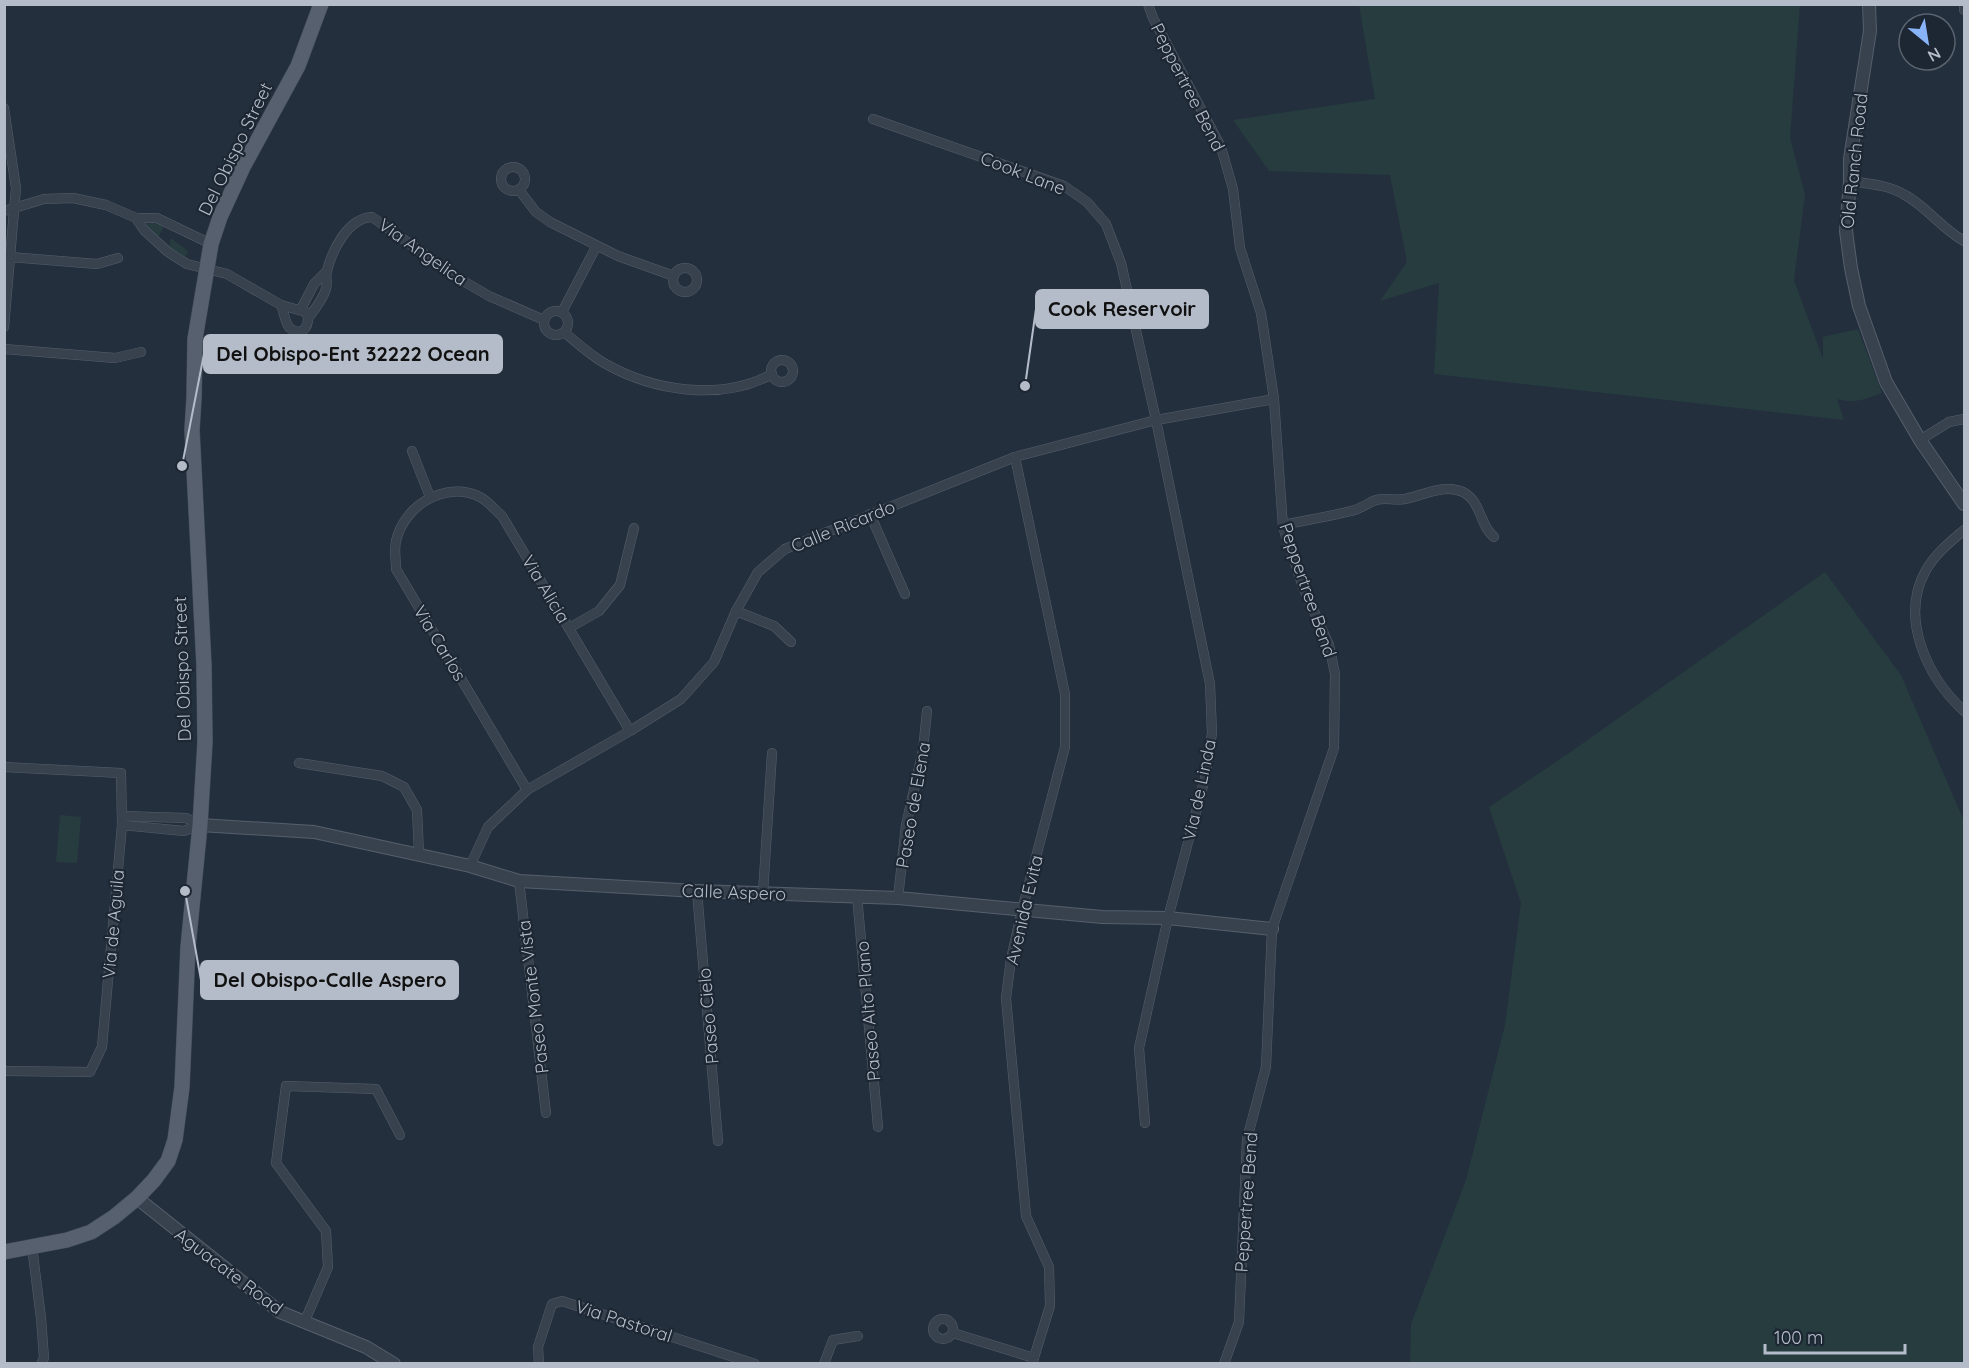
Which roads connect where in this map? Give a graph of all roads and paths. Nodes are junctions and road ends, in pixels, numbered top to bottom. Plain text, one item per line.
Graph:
1 (321, 4) edge
2 (1148, 4) edge
3 (1869, 4) edge
4 (1964, 4) edge
5 (1965, 10) edge
6 (4, 108) edge
7 (873, 119) dead end
8 (1850, 181) junction
9 (519, 189) dead end
10 (9, 209) edge
11 (136, 218) junction
12 (1965, 241) edge
13 (211, 244) junction
14 (596, 247) junction
15 (10, 257) junction
16 (118, 258) dead end
17 (206, 269) junction
18 (326, 272) junction
19 (674, 276) dead end
20 (281, 305) junction
21 (301, 309) junction
22 (562, 312) junction
23 (309, 317) junction
24 (544, 320) junction
25 (4, 327) edge
26 (564, 332) junction
27 (4, 349) edge
28 (141, 352) dead end
29 (772, 374) dead end
30 (1274, 399) junction
31 (1965, 419) edge
32 (1156, 420) junction
33 (1920, 440) junction
34 (412, 451) dead end
35 (1015, 457) junction
36 (430, 497) junction
37 (1965, 504) edge
38 (870, 514) junction
39 (1283, 525) junction
40 (634, 528) dead end
41 (1965, 530) edge
42 (1494, 537) dead end
43 (904, 594) dead end
44 (736, 611) junction
45 (569, 628) junction
46 (791, 642) dead end
47 (927, 711) dead end
48 (1965, 711) edge
49 (630, 731) junction
50 (772, 753) dead end
51 (299, 763) dead end
52 (4, 766) edge
53 (527, 790) junction
54 (122, 820) junction
55 (200, 825) junction
56 (419, 854) junction
57 (470, 866) junction
58 (519, 881) junction
59 (698, 891) junction
60 (763, 893) junction
61 (857, 896) junction
62 (898, 898) junction
63 (1022, 910) junction
64 (1168, 918) junction
65 (1272, 929) junction
66 (4, 1071) edge
67 (546, 1113) dead end
68 (1145, 1123) dead end
69 (878, 1127) dead end
70 (400, 1135) dead end
71 (718, 1141) dead end
72 (137, 1198) junction
73 (32, 1248) junction
74 (4, 1252) edge
75 (304, 1323) junction
76 (953, 1333) dead end
77 (858, 1336) dead end
78 (1033, 1361) edge
79 (41, 1364) edge
80 (394, 1364) edge
81 (539, 1364) edge
82 (755, 1364) edge
83 (824, 1364) edge
84 (1224, 1364) edge

1 - 13 main road, Del Obispo Street
2 - 30 street, Peppertree Bend
3 - 8 street, Old Ranch Road
4 - 5 street
6 - 10 street
7 - 32 street, Cook Lane
8 - 12 street
8 - 33 street, Old Ranch Road
9 - 14 street
10 - 11 street
10 - 15 street
11 - 13 street
11 - 17 street
13 - 17 main road, Del Obispo Street
14 - 19 street
14 - 22 street
15 - 16 street
15 - 25 street
17 - 20 street
17 - 55 main road, Del Obispo Street
18 - 21 street, Via Angelica
18 - 23 street, Via Angelica
18 - 24 street, Via Angelica
20 - 21 street
20 - 23 street
21 - 23 street
22 - 24 street
22 - 26 street
24 - 26 street, Via Angelica
26 - 29 street, Via Angelica
27 - 28 street
30 - 32 street, Calle Ricardo
30 - 39 street, Peppertree Bend
31 - 33 street
32 - 35 street, Calle Ricardo
32 - 64 street, Via de Linda
33 - 37 street, Old Ranch Road
34 - 36 street
35 - 38 street, Calle Ricardo
35 - 63 street, Avenida Evita
36 - 45 street, Via Alicia
36 - 53 street, Via Carlos
38 - 43 street
38 - 44 street, Calle Ricardo
39 - 42 street
39 - 65 street, Peppertree Bend
40 - 45 street
41 - 48 street
44 - 46 street
44 - 49 street, Calle Ricardo
45 - 49 street, Via Alicia
47 - 62 street, Paseo de Elena
49 - 53 street, Calle Ricardo
50 - 60 street
51 - 56 street
52 - 54 street, Via de Aguila
53 - 57 street, Calle Ricardo
54 - 55 street, Calle Aspero
54 - 66 street, Via de Aguila
55 - 56 street, Calle Aspero
55 - 72 main road, Del Obispo Street
56 - 57 street, Calle Aspero
57 - 58 street, Calle Aspero
58 - 59 street, Calle Aspero
58 - 67 street, Paseo Monte Vista
59 - 60 street, Calle Aspero
59 - 71 street, Paseo Cielo
60 - 61 street, Calle Aspero
61 - 62 street, Calle Aspero
61 - 69 street, Paseo Alto Plano
62 - 63 street, Calle Aspero
63 - 64 street, Calle Aspero
63 - 78 street, Avenida Evita
64 - 65 street, Calle Aspero
64 - 68 street, Via de Linda
65 - 84 street, Peppertree Bend
70 - 75 street
72 - 73 main road, Del Obispo Street
72 - 75 street, Aguacate Road
73 - 74 main road, Del Obispo Street
73 - 79 street
75 - 80 street, Aguacate Road
76 - 78 street
77 - 83 street
81 - 82 street, Via Pastoral

